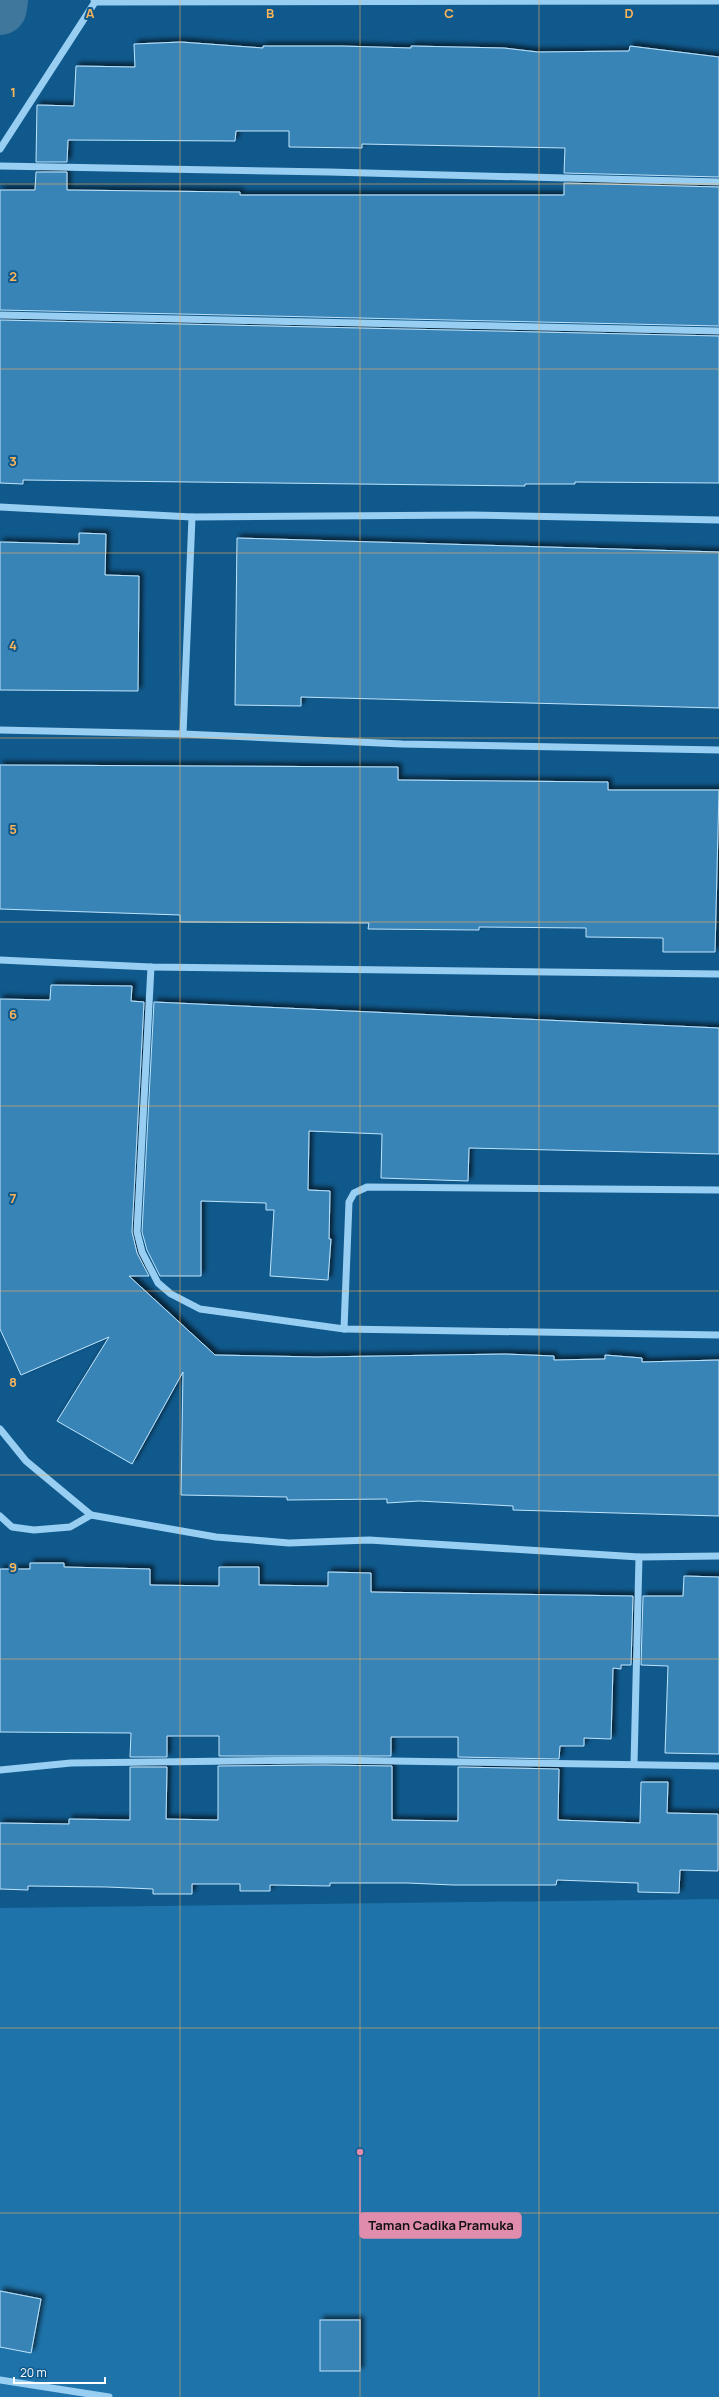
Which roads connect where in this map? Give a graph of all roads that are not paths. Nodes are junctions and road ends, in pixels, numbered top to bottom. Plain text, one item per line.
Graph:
1 (95, 1) edge
2 (719, 1) edge
3 (0, 149) edge
4 (0, 166) edge
5 (719, 182) edge
6 (0, 316) edge
7 (719, 331) edge
8 (0, 507) edge
9 (192, 517) junction
10 (719, 520) edge
11 (0, 730) edge
12 (183, 734) junction
13 (719, 750) edge
14 (0, 960) edge
15 (151, 967) junction
16 (719, 974) edge
17 (719, 1190) edge
18 (344, 1330) junction
19 (719, 1335) edge
20 (0, 1429) edge
21 (91, 1515) junction
22 (0, 1516) edge
23 (719, 1556) edge
24 (639, 1557) junction
25 (634, 1764) junction
26 (719, 1766) edge
27 (0, 1770) edge
28 (0, 2380) edge
29 (109, 2397) edge

1 - 2 street
1 - 3 street
4 - 5 street
6 - 7 street
8 - 9 street
9 - 10 street
9 - 12 street
11 - 12 street
12 - 13 street
14 - 15 street
15 - 16 street
15 - 18 street
17 - 18 street
18 - 19 street
20 - 21 street
21 - 22 street
21 - 24 street
23 - 24 street
24 - 25 street
25 - 26 street
25 - 27 street
28 - 29 street

